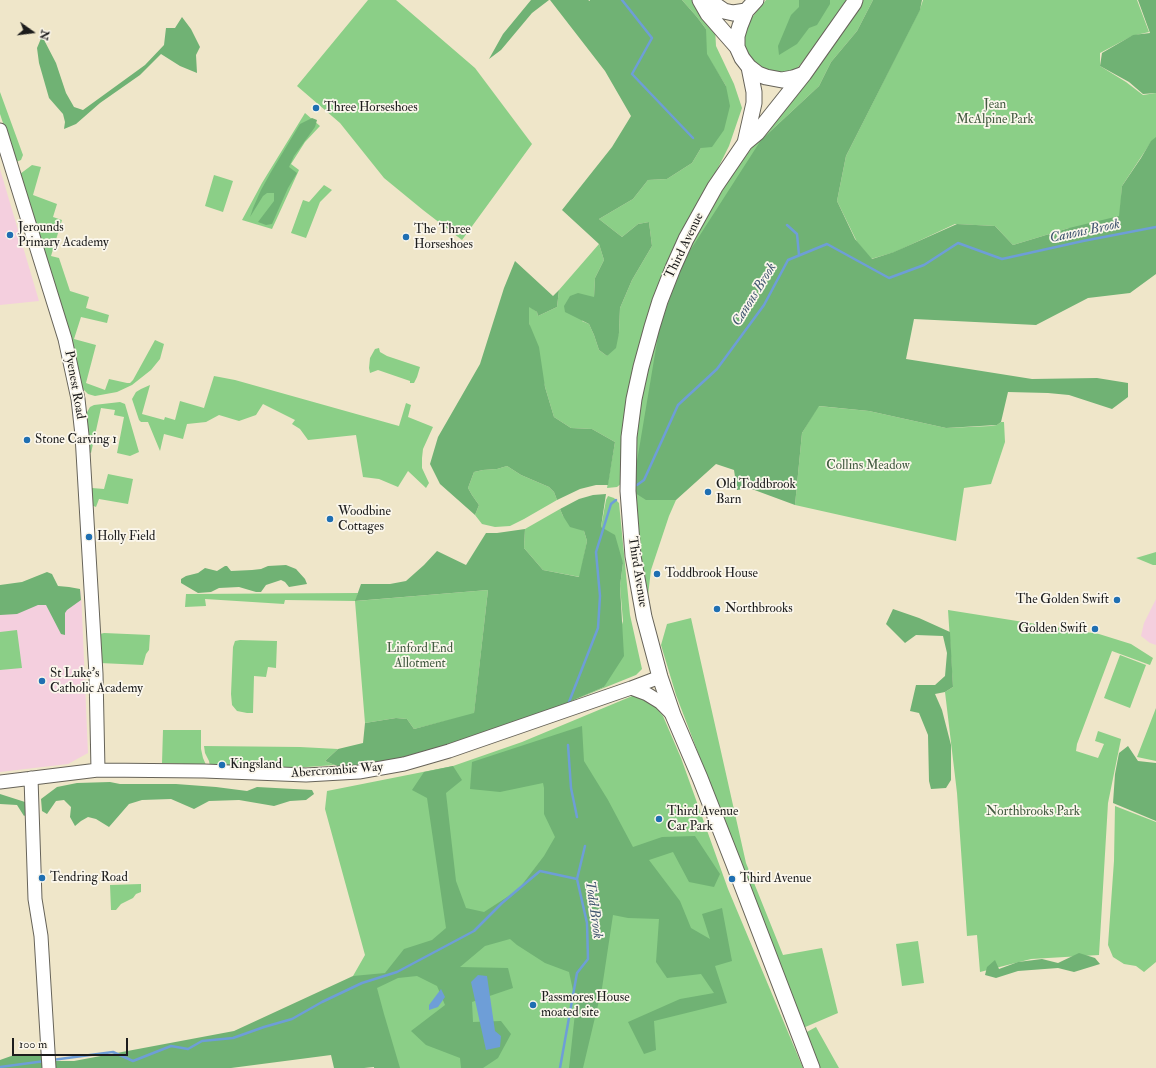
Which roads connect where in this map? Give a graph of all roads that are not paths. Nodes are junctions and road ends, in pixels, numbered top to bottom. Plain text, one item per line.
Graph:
1 (756, 0) edge
2 (855, 0) edge
3 (701, 1) edge
4 (746, 11) junction
5 (737, 47) junction
6 (749, 67) junction
7 (804, 74) junction
8 (0, 130) edge
9 (745, 143) junction
10 (660, 677) junction
11 (630, 688) junction
12 (673, 715) junction
13 (98, 770) junction
14 (30, 778) junction
15 (0, 782) edge
16 (49, 1068) edge
17 (812, 1068) edge

1 - 4 main road
2 - 7 main road, Third Avenue
3 - 4 main road
3 - 5 main road
4 - 5 main road
5 - 6 main road
6 - 7 main road
6 - 9 main road, Third Avenue
7 - 9 main road, Third Avenue
8 - 13 street, Pyenest Road
9 - 10 main road, Third Avenue
10 - 11 street, Abercrombie Way
10 - 12 main road, Third Avenue
11 - 12 street
11 - 13 street, Abercrombie Way
12 - 17 main road, Third Avenue
13 - 14 street, Abercrombie Way
14 - 15 street, Abercrombie Way
14 - 16 street

